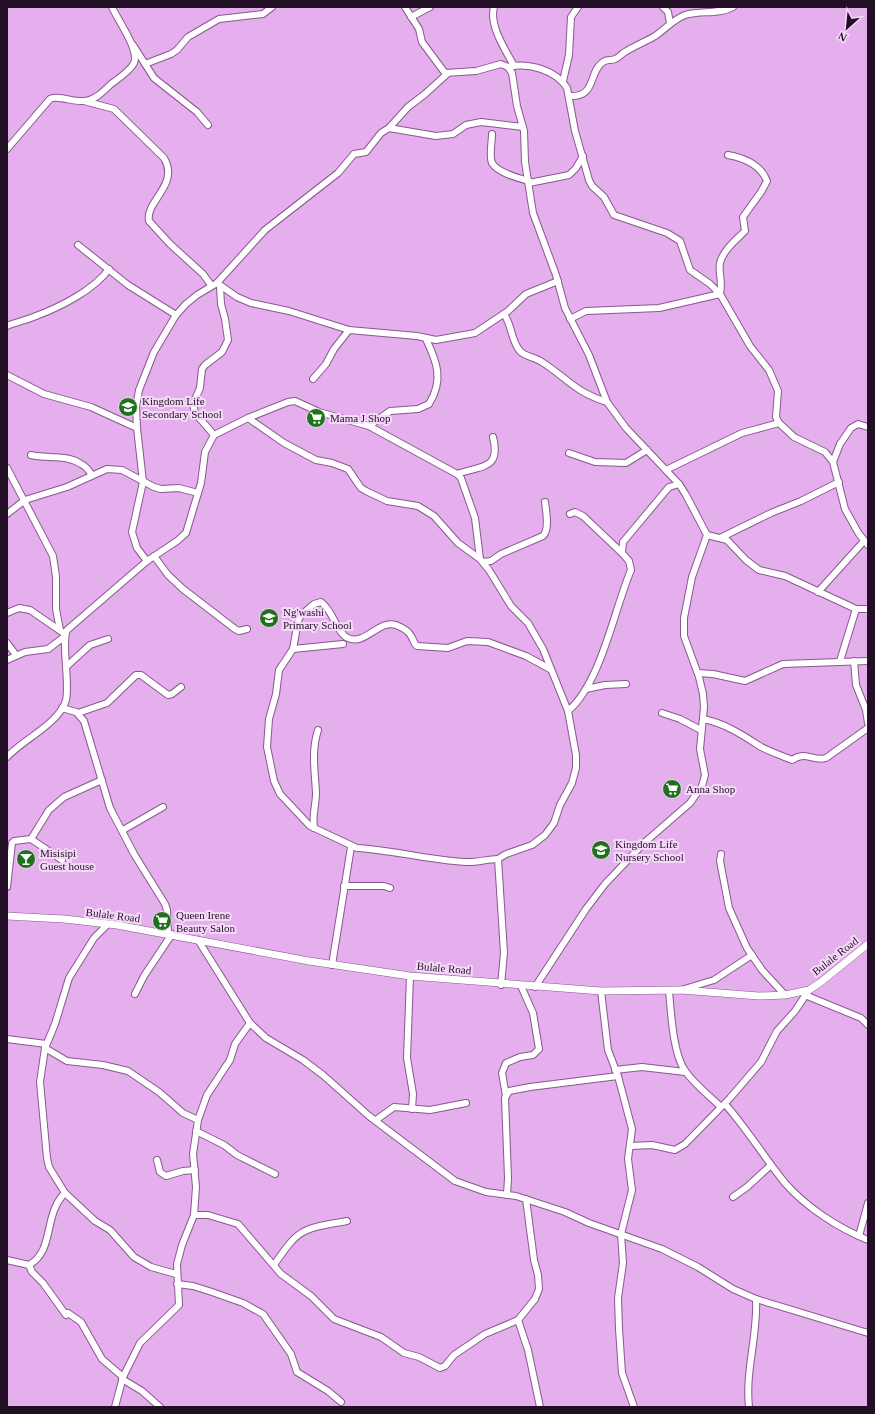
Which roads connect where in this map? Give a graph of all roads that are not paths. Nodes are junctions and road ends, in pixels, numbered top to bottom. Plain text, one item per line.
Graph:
1 (112, 7) edge
2 (272, 7) edge
3 (405, 7) edge
4 (430, 7) edge
5 (494, 7) edge
6 (578, 7) edge
7 (663, 7) edge
8 (733, 7) edge
9 (412, 17) junction
10 (670, 23) junction
11 (128, 37) junction
12 (145, 64) junction
13 (511, 66) junction
14 (447, 74) junction
15 (563, 81) junction
16 (569, 96) junction
17 (84, 101) junction
18 (208, 125) dead end
19 (523, 127) junction
20 (389, 128) junction
21 (492, 134) dead end
22 (7, 149) edge
23 (728, 155) dead end
24 (583, 156) junction
25 (529, 182) junction
26 (78, 245) dead end
27 (109, 269) junction
28 (558, 281) junction
29 (216, 285) junction
30 (720, 294) junction
31 (504, 314) junction
32 (176, 315) junction
33 (570, 319) junction
34 (7, 326) edge
35 (349, 330) junction
36 (426, 339) junction
37 (7, 375) edge
38 (313, 379) dead end
39 (607, 402) junction
40 (248, 418) junction
41 (778, 423) junction
42 (369, 426) junction
43 (868, 427) edge
44 (137, 428) junction
45 (214, 436) junction
46 (493, 437) dead end
47 (647, 450) junction
48 (569, 453) dead end
49 (31, 455) dead end
50 (833, 462) junction
51 (7, 468) edge
52 (666, 470) junction
53 (457, 474) junction
54 (92, 475) junction
55 (143, 482) junction
56 (839, 482) junction
57 (679, 484) junction
58 (198, 493) junction
59 (25, 500) junction
60 (546, 502) dead end
61 (7, 514) edge
62 (570, 514) dead end
63 (707, 535) junction
64 (722, 537) junction
65 (866, 543) edge
66 (622, 553) junction
67 (154, 556) junction
68 (147, 561) junction
69 (481, 561) junction
70 (491, 561) junction
71 (488, 569) junction
72 (818, 592) junction
73 (856, 609) junction
74 (868, 609) edge
75 (7, 613) edge
76 (247, 629) dead end
77 (63, 634) junction
78 (108, 639) dead end
79 (7, 643) edge
80 (343, 644) dead end
81 (293, 649) junction
82 (16, 655) junction
83 (7, 660) edge
84 (840, 661) junction
85 (854, 661) junction
86 (868, 661) edge
87 (68, 666) junction
88 (550, 669) junction
89 (698, 673) junction
90 (626, 684) dead end
91 (181, 687) dead end
92 (586, 689) junction
93 (62, 708) junction
94 (568, 711) junction
95 (78, 713) junction
96 (662, 713) dead end
97 (703, 719) junction
98 (868, 723) edge
99 (868, 728) edge
100 (318, 730) dead end
101 (701, 730) junction
102 (7, 758) edge
103 (102, 780) junction
104 (163, 807) dead end
105 (314, 828) junction
106 (123, 830) junction
107 (31, 839) junction
108 (350, 847) junction
109 (721, 854) dead end
110 (498, 859) junction
111 (62, 860) dead end
112 (344, 886) junction
113 (7, 887) edge
114 (390, 888) dead end
115 (7, 916) edge
116 (108, 924) junction
117 (170, 934) junction
118 (198, 940) junction
119 (868, 944) edge
120 (752, 955) junction
121 (332, 965) junction
122 (410, 976) junction
123 (501, 985) junction
124 (521, 986) junction
125 (535, 987) junction
126 (681, 990) junction
127 (600, 991) junction
128 (669, 991) junction
129 (807, 993) junction
130 (135, 994) dead end
131 (785, 995) junction
132 (250, 1023) junction
133 (868, 1025) edge
134 (7, 1039) edge
135 (46, 1046) junction
136 (615, 1070) junction
137 (685, 1072) junction
138 (618, 1076) junction
139 (506, 1096) junction
140 (466, 1103) dead end
141 (723, 1106) junction
142 (412, 1109) junction
143 (198, 1120) junction
144 (376, 1120) junction
145 (196, 1131) junction
146 (631, 1146) junction
147 (157, 1160) dead end
148 (771, 1165) junction
149 (195, 1170) junction
150 (275, 1174) dead end
151 (65, 1193) junction
152 (507, 1195) junction
153 (733, 1197) dead end
154 (526, 1199) junction
155 (868, 1203) edge
156 (194, 1215) junction
157 (347, 1221) dead end
158 (621, 1234) junction
159 (859, 1236) junction
160 (868, 1240) edge
161 (7, 1260) edge
162 (29, 1265) junction
163 (274, 1265) junction
164 (176, 1274) junction
165 (178, 1284) junction
166 (756, 1299) junction
167 (518, 1320) junction
168 (868, 1333) edge
169 (122, 1378) junction
170 (342, 1402) dead end
171 (115, 1407) edge
172 (160, 1407) edge
173 (540, 1407) edge
174 (634, 1407) edge
175 (749, 1407) edge

1 - 11 street
2 - 12 street
3 - 9 street
4 - 9 street
5 - 13 street
6 - 15 street
7 - 10 street
8 - 10 street
9 - 14 street
10 - 16 street
11 - 12 street
11 - 17 street
12 - 18 street
13 - 14 street
13 - 15 street
13 - 19 street
14 - 20 street
15 - 16 street
16 - 24 street
17 - 22 street
17 - 29 street
19 - 20 street
19 - 25 street
20 - 29 street
21 - 25 street
23 - 30 street
24 - 25 street
24 - 30 street
25 - 28 street
26 - 27 street
27 - 32 street
27 - 34 street
28 - 31 street
28 - 33 street
29 - 32 street
29 - 35 street
29 - 45 street
30 - 33 street
30 - 41 street
31 - 36 street
31 - 39 street
32 - 44 street
33 - 39 street
35 - 36 street
35 - 38 street
36 - 42 street
37 - 44 street
39 - 47 street
40 - 42 street
40 - 45 street
40 - 69 street
41 - 50 street
41 - 52 street
42 - 53 street
43 - 50 street
44 - 55 street
45 - 58 street
46 - 53 street
47 - 48 street
47 - 52 street
49 - 54 street
50 - 56 street
51 - 59 street
52 - 57 street
53 - 69 street
54 - 55 street
54 - 59 street
55 - 58 street
55 - 68 street
56 - 64 street
56 - 65 street
57 - 63 street
57 - 66 street
58 - 67 street
59 - 61 street
59 - 77 street
60 - 70 street
62 - 66 street
63 - 64 street
63 - 89 street
64 - 72 street
65 - 72 street
66 - 92 street
67 - 68 street
67 - 76 street
68 - 77 street
69 - 70 street
69 - 71 street
70 - 71 street
71 - 88 street
72 - 73 street
73 - 74 street
73 - 84 street
75 - 77 street
77 - 82 street
77 - 87 street
78 - 87 street
79 - 82 street
80 - 81 street
81 - 88 street
81 - 105 street
82 - 83 street
84 - 85 street
84 - 89 street
85 - 86 street
85 - 98 street
87 - 93 street
88 - 94 street
89 - 97 street
90 - 92 street
91 - 95 street
92 - 94 street
93 - 95 street
93 - 102 street
94 - 110 street
95 - 103 street
96 - 101 street
97 - 99 street
97 - 101 street
100 - 105 street
101 - 125 street
103 - 106 street
103 - 107 street
104 - 106 street
105 - 108 street
106 - 117 street
107 - 111 street
107 - 113 street
108 - 110 street
108 - 112 street
109 - 120 street
110 - 123 street
112 - 114 street
112 - 121 street
115 - 116 street, Bulale Road
116 - 117 street, Bulale Road
116 - 135 street
117 - 118 street, Bulale Road
117 - 130 street
118 - 121 street, Bulale Road
118 - 132 street
119 - 129 street, Bulale Road
120 - 126 street
120 - 131 street
121 - 122 street, Bulale Road
122 - 123 street, Bulale Road
122 - 142 street
123 - 124 street, Bulale Road
124 - 125 street, Bulale Road
124 - 139 street
125 - 127 street, Bulale Road
126 - 128 street, Bulale Road
126 - 131 street, Bulale Road
127 - 128 street, Bulale Road
127 - 136 street
128 - 137 street
129 - 131 street, Bulale Road
129 - 133 street
129 - 141 street
132 - 143 street
132 - 144 street
134 - 135 street
135 - 143 street
135 - 151 street
136 - 137 street
136 - 138 street
137 - 141 street
138 - 139 street
138 - 146 street
139 - 152 street
140 - 142 street
141 - 146 street
141 - 148 street
142 - 144 street
143 - 145 street
144 - 152 street
145 - 149 street
145 - 150 street
146 - 158 street
147 - 149 street
148 - 153 street
148 - 159 street
149 - 156 street
151 - 162 street
151 - 164 street
152 - 154 street
154 - 158 street
154 - 167 street
155 - 159 street
156 - 163 street
156 - 164 street
157 - 163 street
158 - 166 street
158 - 174 street
159 - 160 street
161 - 162 street
162 - 169 street
163 - 167 street
164 - 165 street
165 - 169 street
165 - 170 street
166 - 168 street
166 - 175 street
167 - 173 street
169 - 171 street
169 - 172 street

